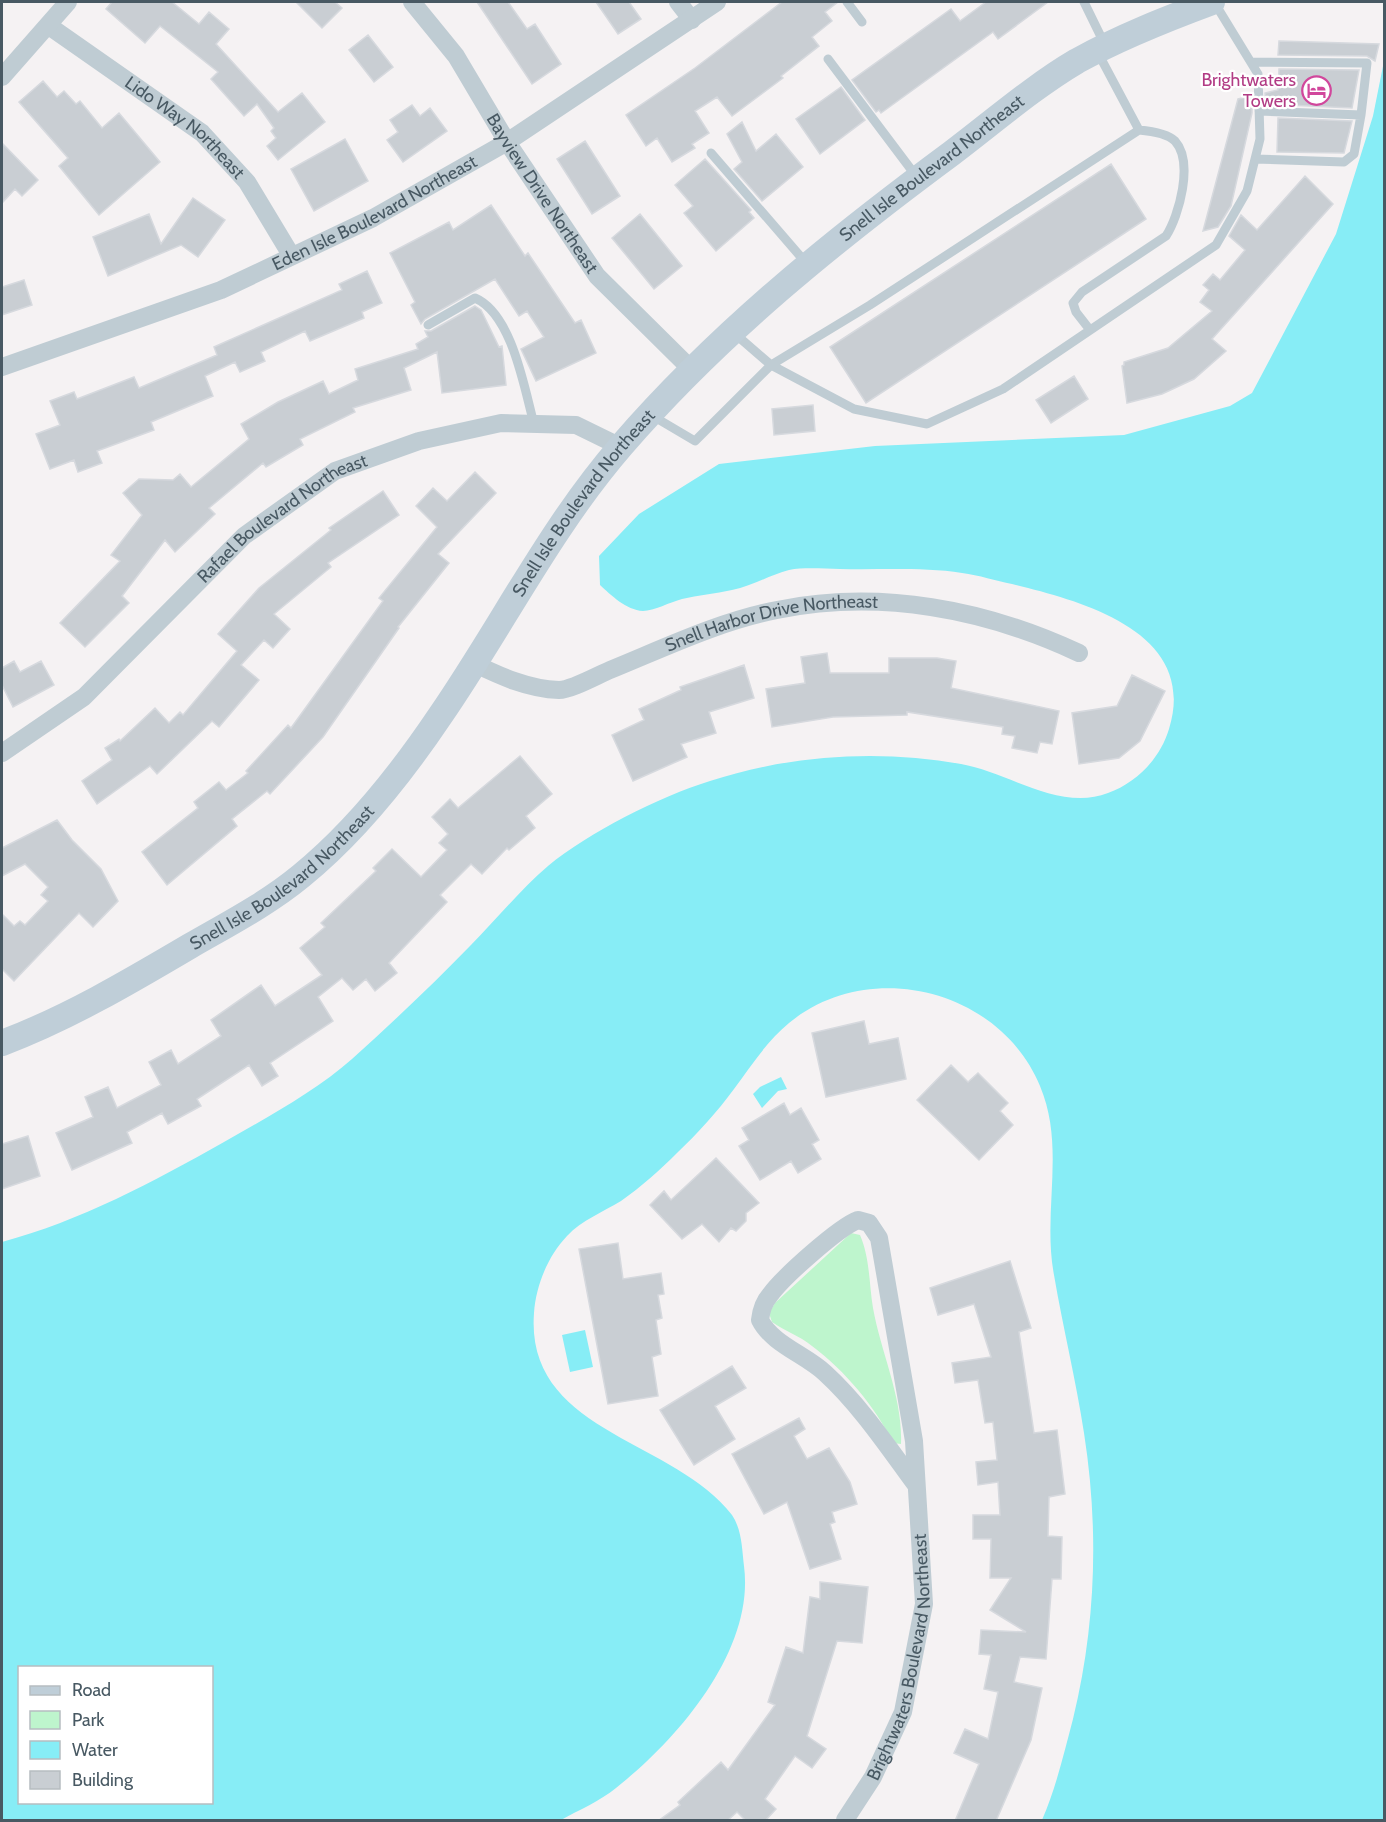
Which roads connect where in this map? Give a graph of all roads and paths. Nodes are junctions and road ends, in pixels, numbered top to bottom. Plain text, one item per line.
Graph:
1 (68, 2) edge
2 (412, 2) edge
3 (678, 2) edge
4 (717, 2) edge
5 (847, 2) edge
6 (1084, 2) edge
7 (1213, 2) edge
8 (692, 20) junction
9 (862, 22) dead end
10 (48, 26) junction
11 (1102, 49) junction
12 (828, 59) dead end
13 (1251, 62) junction
14 (2, 77) edge
15 (1259, 111) junction
16 (1361, 115) junction
17 (1139, 130) junction
18 (507, 141) junction
19 (711, 153) dead end
20 (1255, 159) junction
21 (918, 178) junction
22 (291, 255) junction
23 (807, 264) junction
24 (428, 325) dead end
25 (1090, 330) junction
26 (733, 332) junction
27 (771, 365) junction
28 (2, 367) edge
29 (693, 371) junction
30 (651, 415) junction
31 (534, 424) junction
32 (621, 447) junction
33 (1079, 653) dead end
34 (473, 663) junction
35 (2, 753) edge
36 (2, 1043) edge
37 (916, 1485) junction
38 (845, 1821) edge

1 - 10 street
2 - 18 street, Bayview Drive Northeast
3 - 8 street
4 - 8 street, Eden Isle Boulevard Northeast
5 - 9 lane
6 - 11 lane
7 - 11 street, Snell Isle Boulevard Northeast
7 - 13 lane
8 - 18 street, Eden Isle Boulevard Northeast
10 - 14 street
10 - 22 street, Lido Way Northeast
11 - 17 lane
11 - 21 street, Snell Isle Boulevard Northeast
12 - 21 lane
13 - 15 lane
13 - 16 lane
15 - 16 lane
15 - 20 lane
16 - 20 lane
17 - 25 lane
17 - 27 lane
18 - 22 street, Eden Isle Boulevard Northeast
18 - 29 street, Bayview Drive Northeast
19 - 23 lane
20 - 25 lane
21 - 23 street, Snell Isle Boulevard Northeast
22 - 28 street, Eden Isle Boulevard Northeast
23 - 26 street, Snell Isle Boulevard Northeast
24 - 31 lane
25 - 27 lane
26 - 27 lane
26 - 29 street, Snell Isle Boulevard Northeast
27 - 30 lane
29 - 30 street, Snell Isle Boulevard Northeast
30 - 32 street, Snell Isle Boulevard Northeast
31 - 32 street, Rafael Boulevard Northeast
31 - 35 street, Rafael Boulevard Northeast
32 - 34 street, Snell Isle Boulevard Northeast
33 - 34 street, Snell Harbor Drive Northeast
34 - 36 street, Snell Isle Boulevard Northeast
37 - 37 street, Brightwaters Boulevard Northeast
37 - 38 street, Brightwaters Boulevard Northeast

